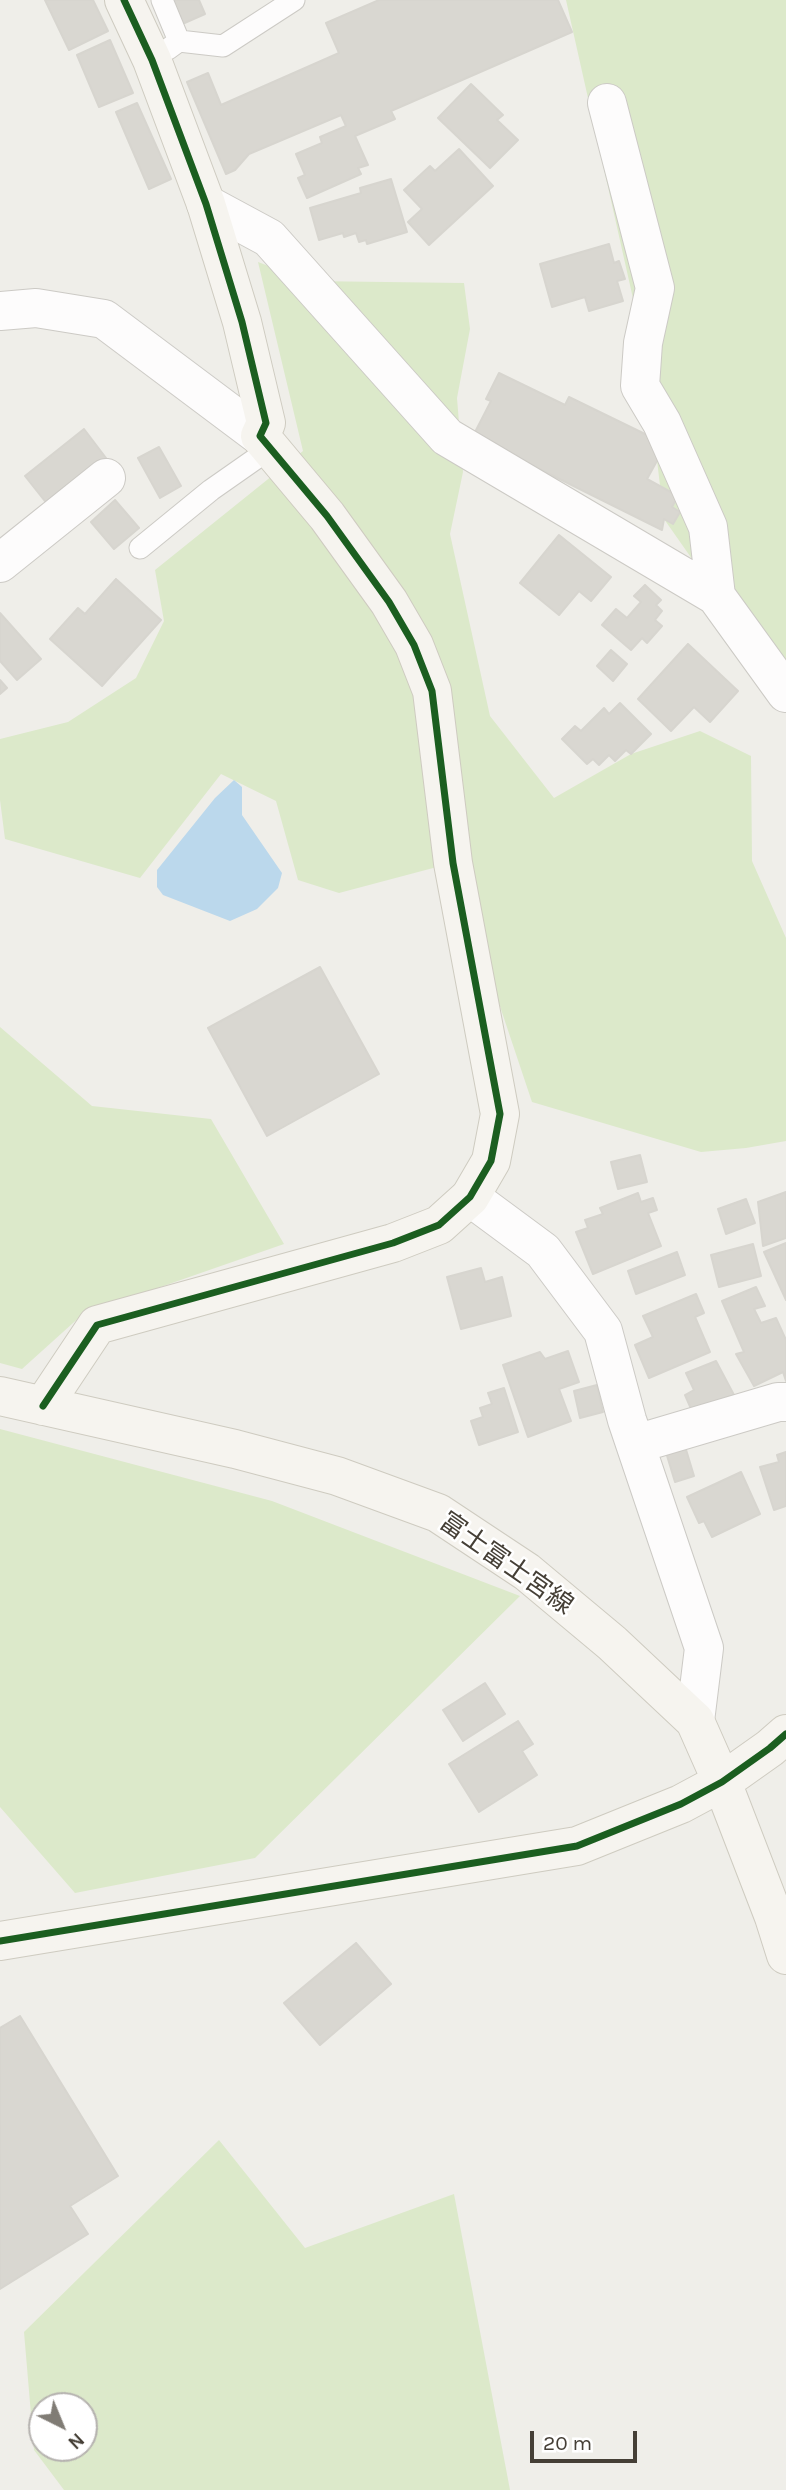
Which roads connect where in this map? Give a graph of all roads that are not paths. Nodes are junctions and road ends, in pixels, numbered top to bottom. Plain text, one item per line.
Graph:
1 (124, 0) edge
2 (162, 0) edge
3 (294, 0) edge
4 (165, 50) junction
5 (607, 103) dead end
6 (206, 204) junction
7 (0, 311) edge
8 (265, 442) junction
9 (106, 478) dead end
10 (140, 548) dead end
11 (0, 563) edge
12 (716, 596) junction
13 (786, 693) edge
14 (471, 1197) junction
15 (0, 1396) edge
16 (786, 1402) edge
17 (43, 1406) junction
18 (636, 1444) junction
19 (695, 1721) junction
20 (786, 1734) edge
21 (722, 1782) junction
22 (0, 1941) edge
23 (786, 1955) edge

1 - 4 street
2 - 4 lane
3 - 4 lane
4 - 6 street
5 - 12 street
6 - 8 street
6 - 12 street
7 - 8 street
8 - 10 lane
8 - 14 street
9 - 11 street
12 - 13 street
14 - 17 street
14 - 18 street
15 - 17 street, 富士富士宮線
16 - 18 street
17 - 19 street, 富士富士宮線
18 - 19 street
19 - 21 street, 富士富士宮線
20 - 21 street
21 - 22 street
21 - 23 street, 富士富士宮線

